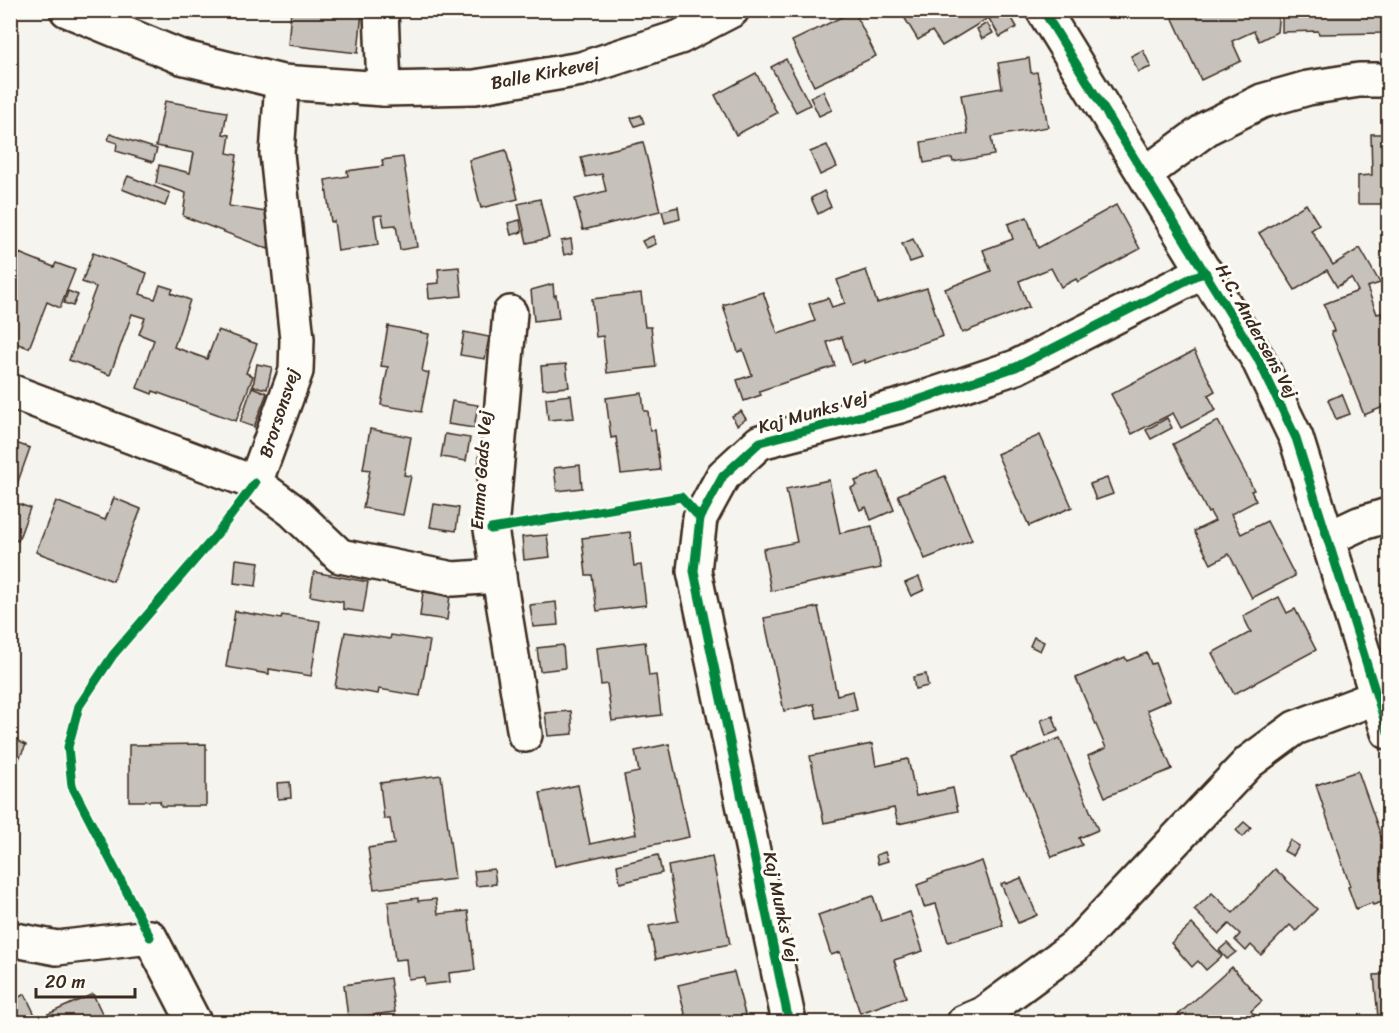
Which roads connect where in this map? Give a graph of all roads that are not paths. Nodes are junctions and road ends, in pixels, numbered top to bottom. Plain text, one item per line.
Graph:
1 (67, 10) edge
2 (381, 10) edge
3 (732, 10) edge
4 (1043, 10) edge
5 (1389, 80) edge
6 (282, 82) junction
7 (384, 89) junction
8 (1145, 174) junction
9 (1206, 273) junction
10 (510, 313) dead end
11 (10, 391) edge
12 (255, 483) junction
13 (1389, 515) edge
14 (1327, 539) junction
15 (499, 576) junction
16 (1377, 697) junction
17 (1389, 732) edge
18 (525, 735) dead end
19 (10, 939) edge
20 (195, 1023) edge
21 (789, 1023) edge
22 (964, 1023) edge

1 - 6 street, Balle Kirkevej
2 - 7 street
3 - 7 street, Balle Kirkevej
4 - 8 street, H.C. Andersens Vej
5 - 8 street
6 - 7 street, Balle Kirkevej
6 - 12 street, Brorsonsvej
8 - 9 street, H.C. Andersens Vej
9 - 14 street, H.C. Andersens Vej
9 - 21 street, Kaj Munks Vej
10 - 15 street, Emma Gads Vej
11 - 12 street, Brorsonsvej
12 - 15 street
13 - 14 street
14 - 16 street, H.C. Andersens Vej
15 - 18 street, Emma Gads Vej
16 - 17 street, H.C. Andersens Vej
16 - 22 street
19 - 20 street

